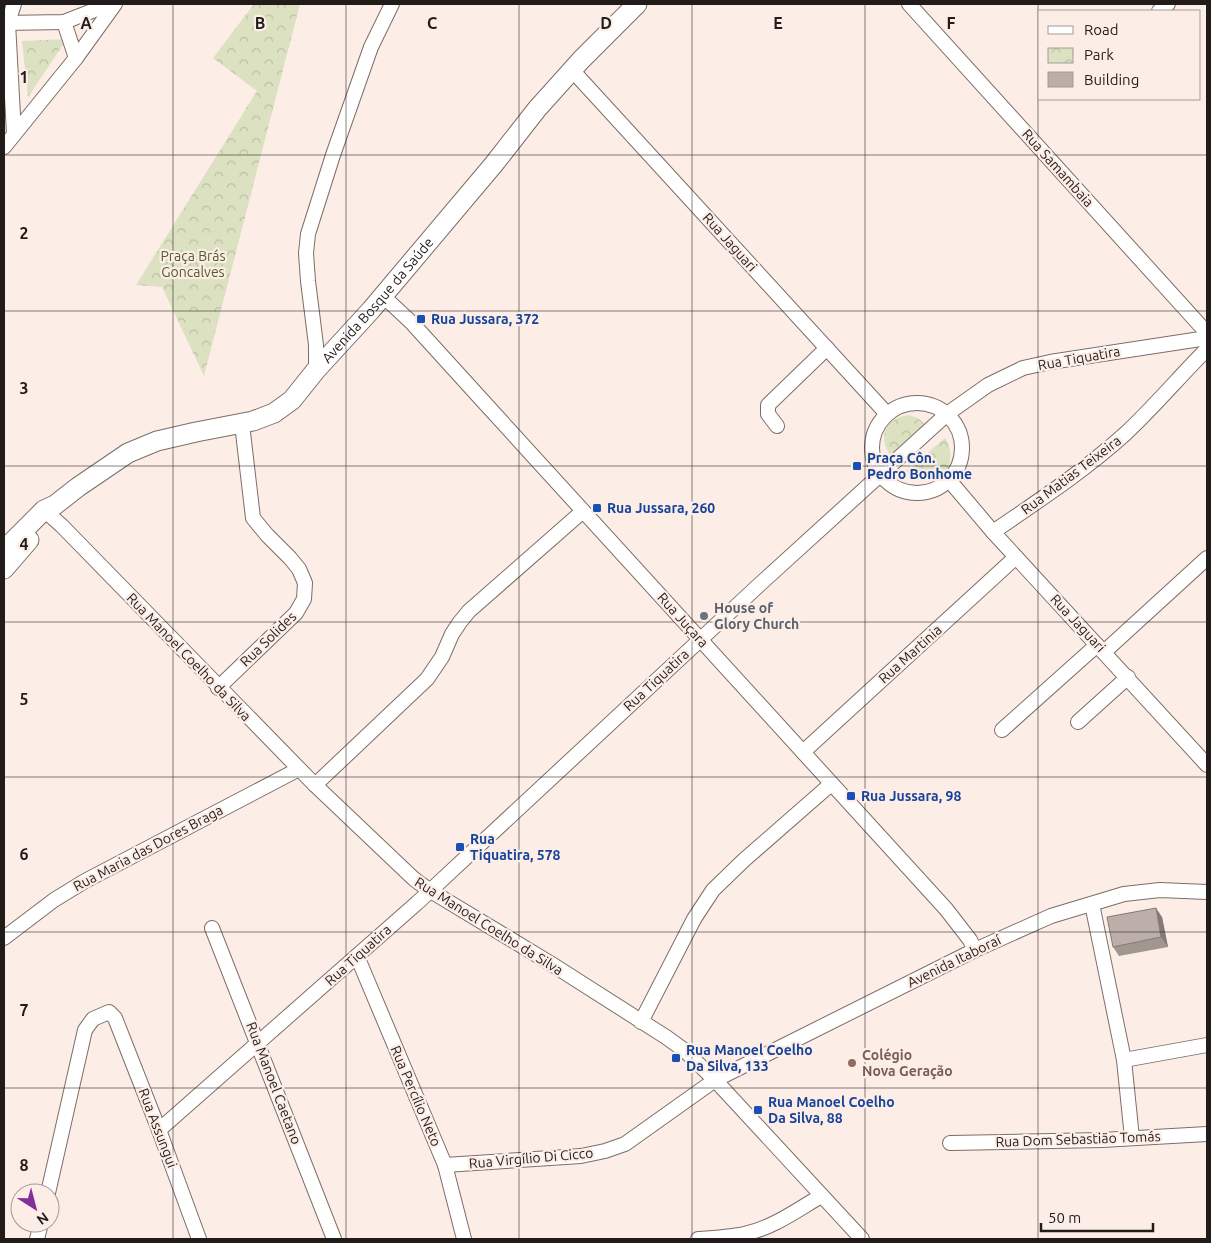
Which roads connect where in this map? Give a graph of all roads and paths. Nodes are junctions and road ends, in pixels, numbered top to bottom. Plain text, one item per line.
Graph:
1 (14, 4) edge
2 (110, 4) edge
3 (115, 4) edge
4 (392, 4) edge
5 (638, 4) edge
6 (909, 4) edge
7 (64, 22) junction
8 (6, 23) edge
9 (76, 58) junction
10 (576, 73) junction
11 (14, 134) junction
12 (4, 148) edge
13 (383, 296) junction
14 (1207, 333) edge
15 (1207, 338) edge
16 (826, 348) junction
17 (1207, 348) edge
18 (316, 370) junction
19 (887, 414) junction
20 (948, 414) junction
21 (242, 424) junction
22 (777, 426) dead end
23 (880, 474) junction
24 (950, 480) junction
25 (50, 511) junction
26 (583, 511) junction
27 (993, 532) junction
28 (4, 550) edge
29 (1016, 556) junction
30 (1207, 558) edge
31 (4, 569) edge
32 (700, 640) junction
33 (1101, 648) junction
34 (1128, 678) junction
35 (218, 688) junction
36 (1078, 722) dead end
37 (1002, 730) dead end
38 (803, 752) junction
39 (1207, 765) edge
40 (299, 769) junction
41 (831, 784) junction
42 (315, 785) junction
43 (429, 890) junction
44 (1207, 892) edge
45 (1092, 904) junction
46 (212, 928) dead end
47 (4, 938) edge
48 (975, 950) junction
49 (356, 956) junction
50 (641, 1022) junction
51 (258, 1043) junction
52 (1207, 1045) edge
53 (1124, 1060) junction
54 (715, 1080) junction
55 (159, 1130) junction
56 (1207, 1134) edge
57 (1132, 1138) junction
58 (950, 1143) dead end
59 (445, 1165) junction
60 (50, 1183) edge
61 (821, 1196) junction
62 (199, 1239) edge
63 (334, 1239) edge
64 (464, 1239) edge
65 (698, 1239) edge
66 (862, 1239) edge

1 - 8 street
2 - 7 street
3 - 9 street
4 - 18 street
5 - 10 street, Avenida Bosque da Saúde
6 - 14 street, Rua Samambaia
7 - 8 street
7 - 9 street
8 - 11 street
9 - 11 street
10 - 13 street, Avenida Bosque da Saúde
10 - 16 street, Rua Jaguari
11 - 12 street
13 - 18 street, Avenida Bosque da Saúde
13 - 26 street, Rua Juçara
15 - 20 street, Rua Tiquatira
16 - 19 street, Rua Jaguari
16 - 22 street
17 - 27 street, Rua Matias Teixeira
18 - 21 street, Avenida Bosque da Saúde
19 - 20 street
19 - 23 street
20 - 23 street, Rua Tiquatira
20 - 24 street
21 - 25 street, Avenida Bosque da Saúde
21 - 35 street, Rua Solides
23 - 24 street
23 - 32 street, Rua Tiquatira
24 - 27 street, Rua Jaguari
25 - 28 street, Avenida Bosque da Saúde
25 - 31 street, Avenida Bosque da Saúde
25 - 35 street, Rua Manoel Coelho da Silva
26 - 32 street, Rua Juçara
26 - 42 street
27 - 29 street, Rua Jaguari
29 - 33 street, Rua Jaguari
29 - 38 street, Rua Martinia
30 - 33 street
32 - 38 street, Rua Juçara
32 - 43 street, Rua Tiquatira
33 - 34 street, Rua Jaguari
33 - 37 street
34 - 36 street
34 - 39 street, Rua Jaguari
35 - 40 street, Rua Manoel Coelho da Silva
38 - 41 street, Rua Juçara
40 - 42 street, Rua Manoel Coelho da Silva
40 - 47 street, Rua Maria das Dores Braga
41 - 48 street, Rua Juçara
41 - 50 street
42 - 43 street, Rua Manoel Coelho da Silva
43 - 49 street, Rua Tiquatira
43 - 50 street, Rua Manoel Coelho da Silva
44 - 45 street, Avenida Itaboraí
45 - 48 street, Avenida Itaboraí
45 - 53 street
46 - 51 street, Rua Manoel Caetano
48 - 54 street, Avenida Itaboraí
49 - 51 street, Rua Tiquatira
49 - 59 street, Rua Percílio Neto
50 - 54 street, Rua Manoel Coelho da Silva
51 - 55 street, Rua Tiquatira
51 - 63 street, Rua Manoel Caetano
52 - 53 street
53 - 57 street
54 - 59 street, Rua Virgílio Di Cicco
54 - 61 street, Rua Manoel Coelho da Silva
55 - 60 street, Rua Assungui
55 - 62 street, Rua Assungui
56 - 57 street, Rua Dom Sebastião Tomás
57 - 58 street, Rua Dom Sebastião Tomás
59 - 64 street, Rua Percílio Neto
61 - 65 street
61 - 66 street, Rua Manoel Coelho da Silva

